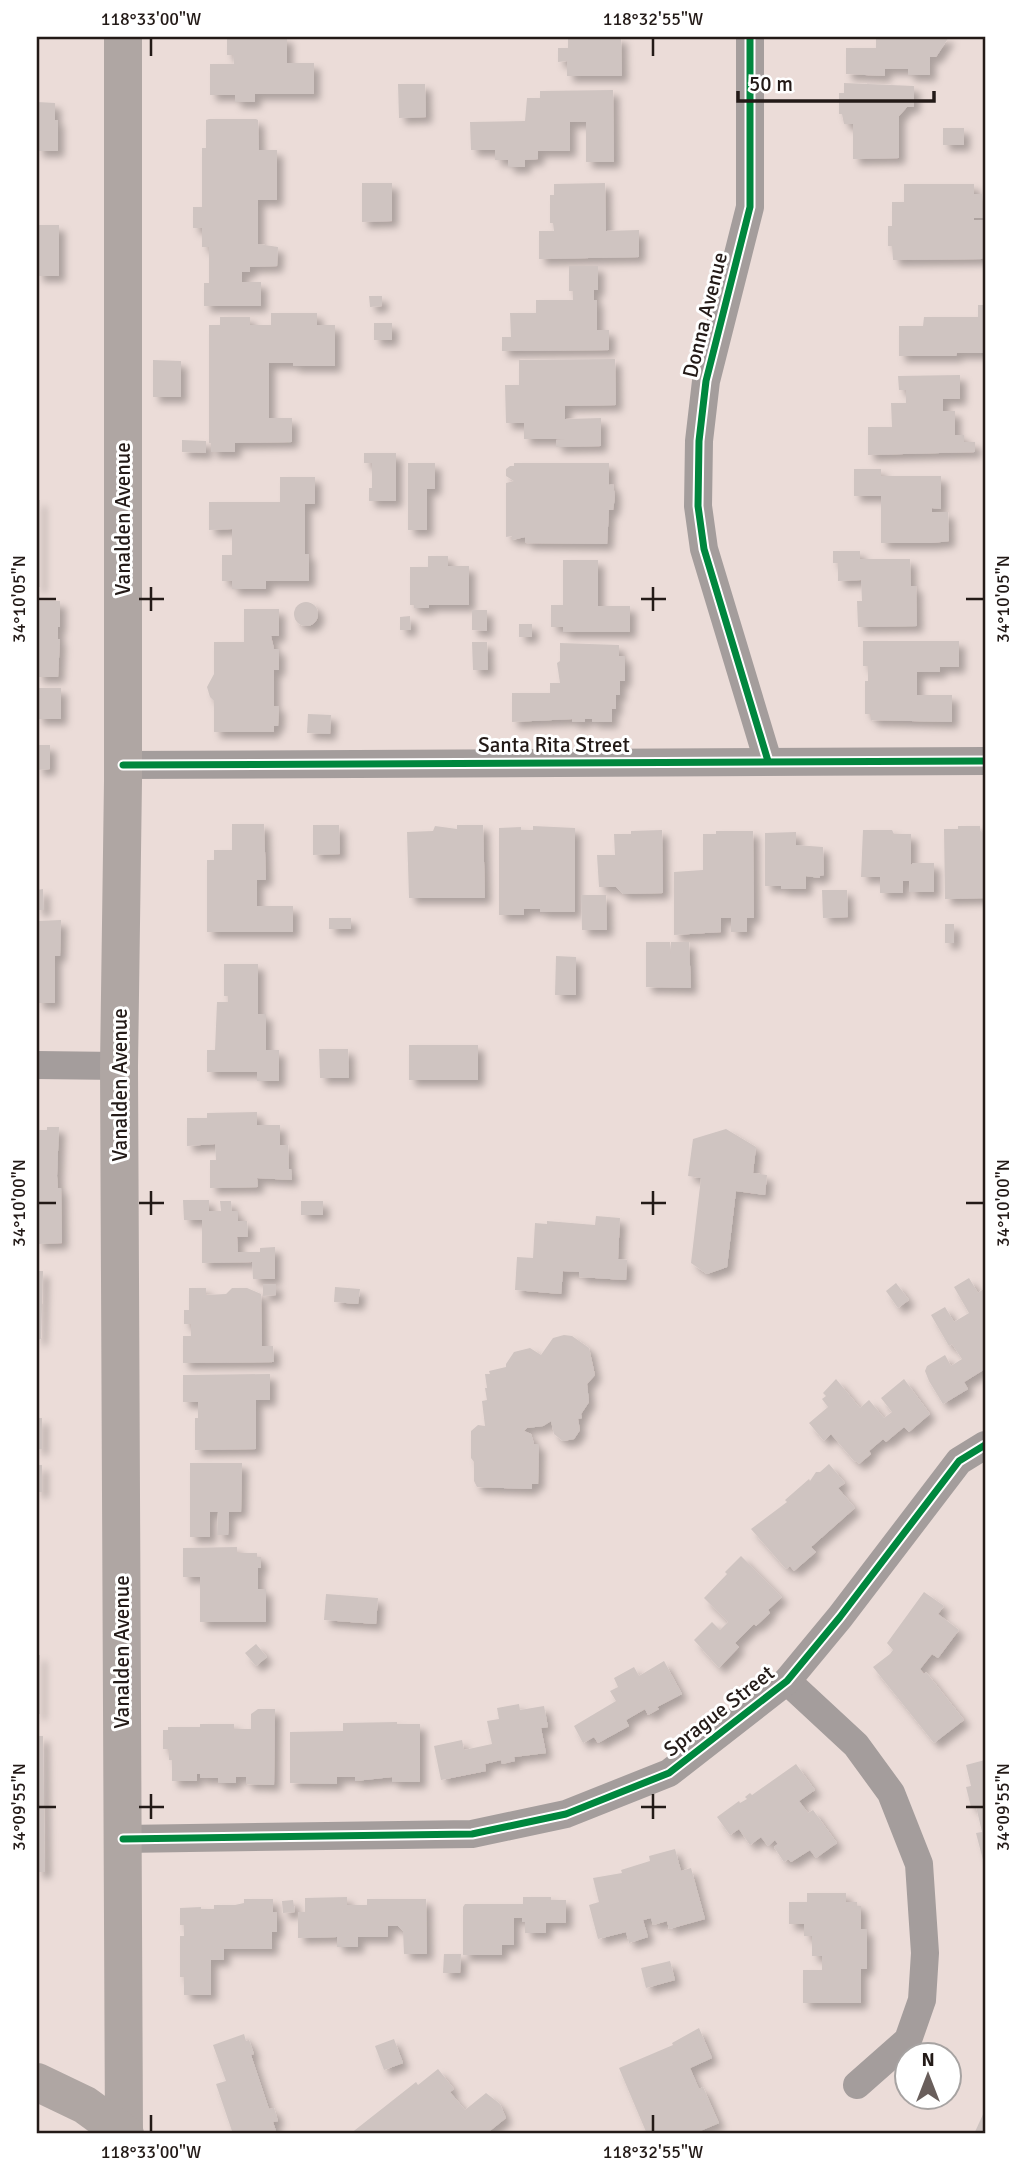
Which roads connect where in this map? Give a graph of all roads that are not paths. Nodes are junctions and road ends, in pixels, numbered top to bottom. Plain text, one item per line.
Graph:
1 (123, 37) edge
2 (750, 37) edge
3 (768, 761) junction
4 (985, 761) edge
5 (123, 765) junction
6 (37, 1065) edge
7 (119, 1066) junction
8 (985, 1445) edge
9 (787, 1681) junction
10 (123, 1839) junction
11 (37, 2082) edge
12 (858, 2085) dead end
13 (124, 2134) edge

1 - 5 main road, Vanalden Avenue
2 - 3 street, Donna Avenue
3 - 4 street, Santa Rita Street
3 - 5 street, Santa Rita Street
5 - 7 main road, Vanalden Avenue
6 - 7 street
7 - 10 main road, Vanalden Avenue
8 - 9 street, Sprague Street
9 - 10 street, Sprague Street
9 - 12 street
10 - 13 main road, Vanalden Avenue
11 - 13 main road

